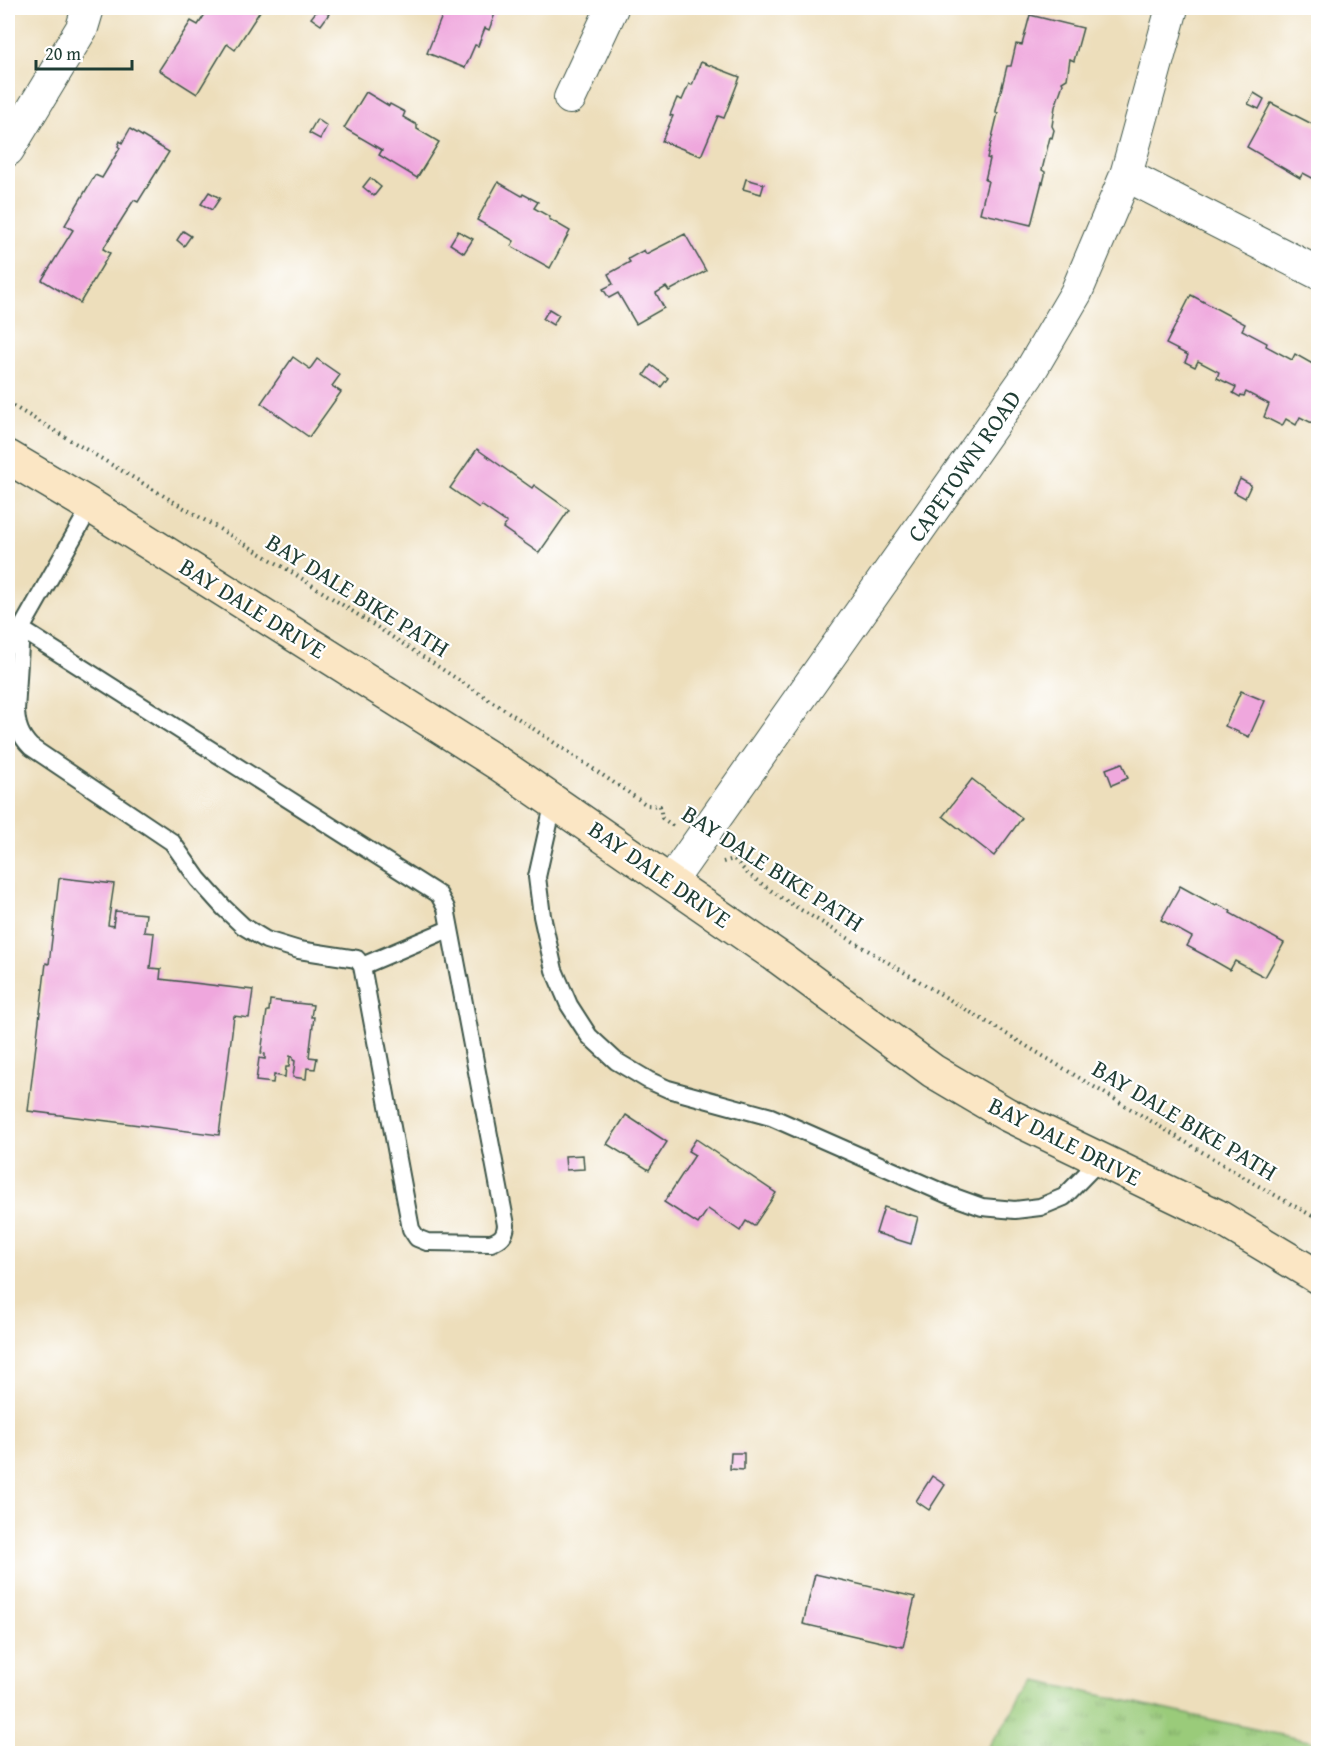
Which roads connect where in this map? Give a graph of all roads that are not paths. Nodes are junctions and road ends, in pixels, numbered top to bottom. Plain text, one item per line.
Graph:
1 (88, 8) edge
2 (612, 8) edge
3 (1172, 8) edge
4 (570, 98) dead end
5 (8, 150) edge
6 (1126, 175) junction
7 (1318, 273) edge
8 (8, 457) edge
9 (91, 506) junction
10 (21, 629) junction
11 (554, 801) junction
12 (671, 881) junction
13 (449, 929) junction
14 (362, 966) junction
15 (1100, 1160) junction
16 (1318, 1277) edge

1 - 5 street
2 - 4 street
3 - 6 street, CAPETOWN ROAD
6 - 7 street
6 - 12 street, CAPETOWN ROAD
8 - 9 street, BAY DALE DRIVE
9 - 10 lane
9 - 11 street, BAY DALE DRIVE
10 - 13 lane
10 - 14 lane
11 - 12 street, BAY DALE DRIVE
11 - 15 lane
12 - 15 street, BAY DALE DRIVE
13 - 14 lane
13 - 14 lane
15 - 16 street, BAY DALE DRIVE

